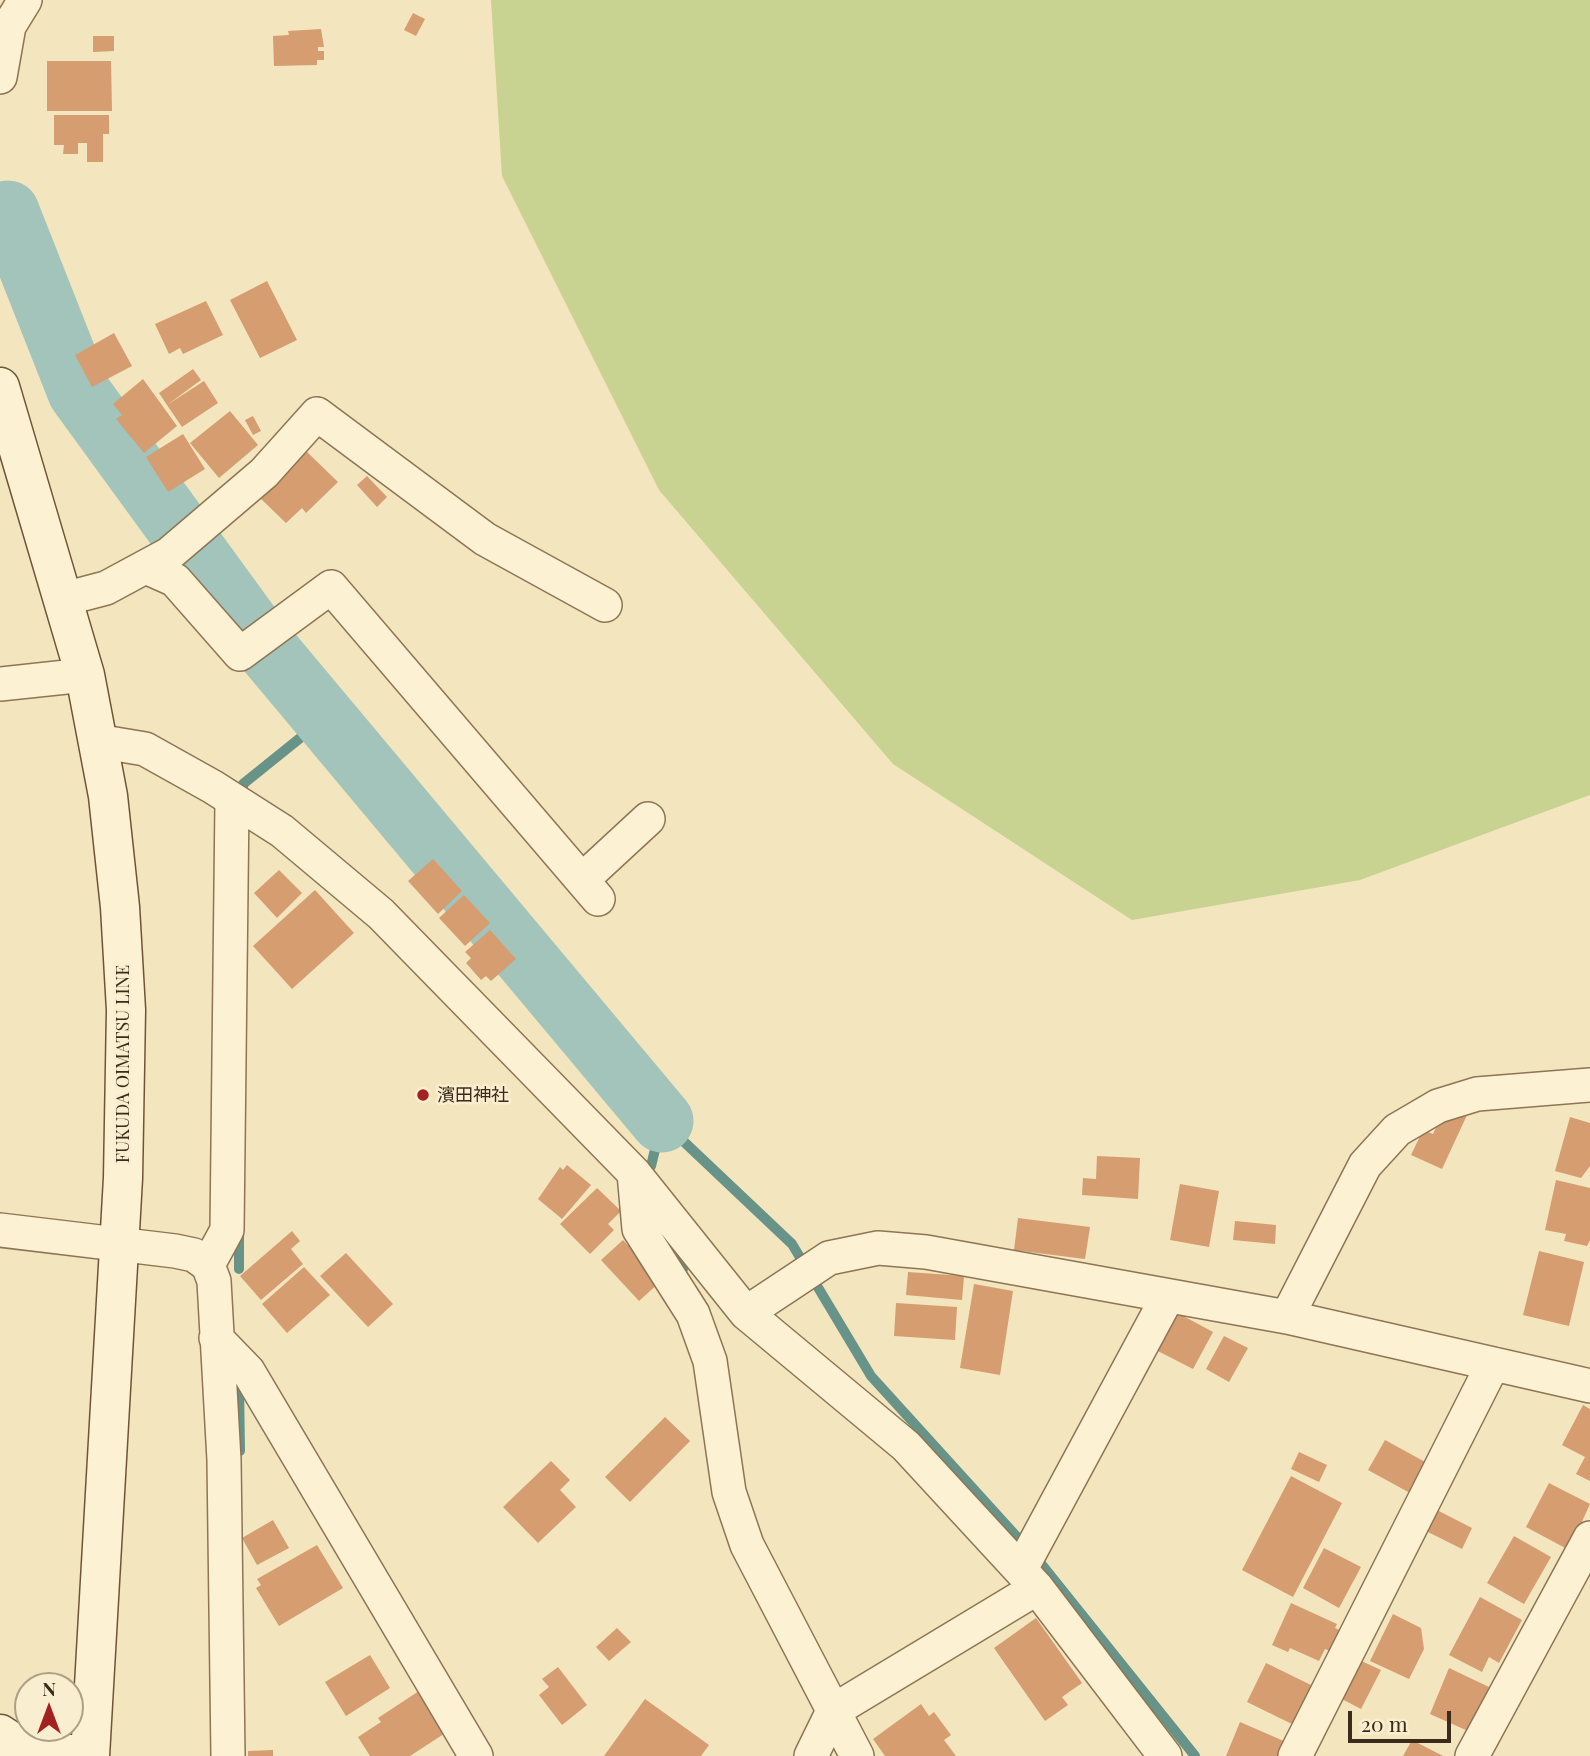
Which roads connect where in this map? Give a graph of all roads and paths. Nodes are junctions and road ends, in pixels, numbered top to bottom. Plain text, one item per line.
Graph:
1 (25, 0) edge
2 (0, 77) edge
3 (0, 387) edge
4 (158, 561) junction
5 (64, 599) junction
6 (605, 605) dead end
7 (85, 675) junction
8 (0, 684) edge
9 (97, 741) junction
10 (232, 802) junction
11 (648, 819) dead end
12 (1590, 1085) edge
13 (634, 1173) junction
14 (0, 1230) edge
15 (118, 1244) junction
16 (208, 1265) junction
17 (1168, 1296) junction
18 (746, 1313) junction
19 (1287, 1317) junction
20 (216, 1338) junction
21 (1493, 1364) junction
22 (1590, 1386) edge
23 (1590, 1538) edge
24 (1029, 1565) junction
25 (833, 1712) junction
26 (0, 1734) edge
27 (469, 1753) edge
28 (88, 1756) edge
29 (228, 1756) edge
30 (811, 1756) edge
31 (856, 1756) edge
32 (1166, 1756) edge
33 (1295, 1756) edge
34 (1472, 1756) edge

1 - 2 street
3 - 5 main road, FUKUDA OIMATSU LINE
4 - 5 street
4 - 6 street
4 - 11 street
5 - 7 main road, FUKUDA OIMATSU LINE
7 - 8 street
7 - 9 main road, FUKUDA OIMATSU LINE
9 - 10 street
9 - 15 main road, FUKUDA OIMATSU LINE
10 - 13 street
10 - 16 street
12 - 19 street
13 - 18 street
13 - 25 street
14 - 15 street
15 - 16 street
15 - 28 main road, FUKUDA OIMATSU LINE
16 - 20 street
17 - 18 street
17 - 19 street
17 - 24 street
18 - 24 street
19 - 21 street
20 - 27 street
20 - 29 street
21 - 22 street
21 - 33 street
23 - 34 street
24 - 25 street
24 - 32 street
25 - 30 street
25 - 31 street
26 - 28 main road

